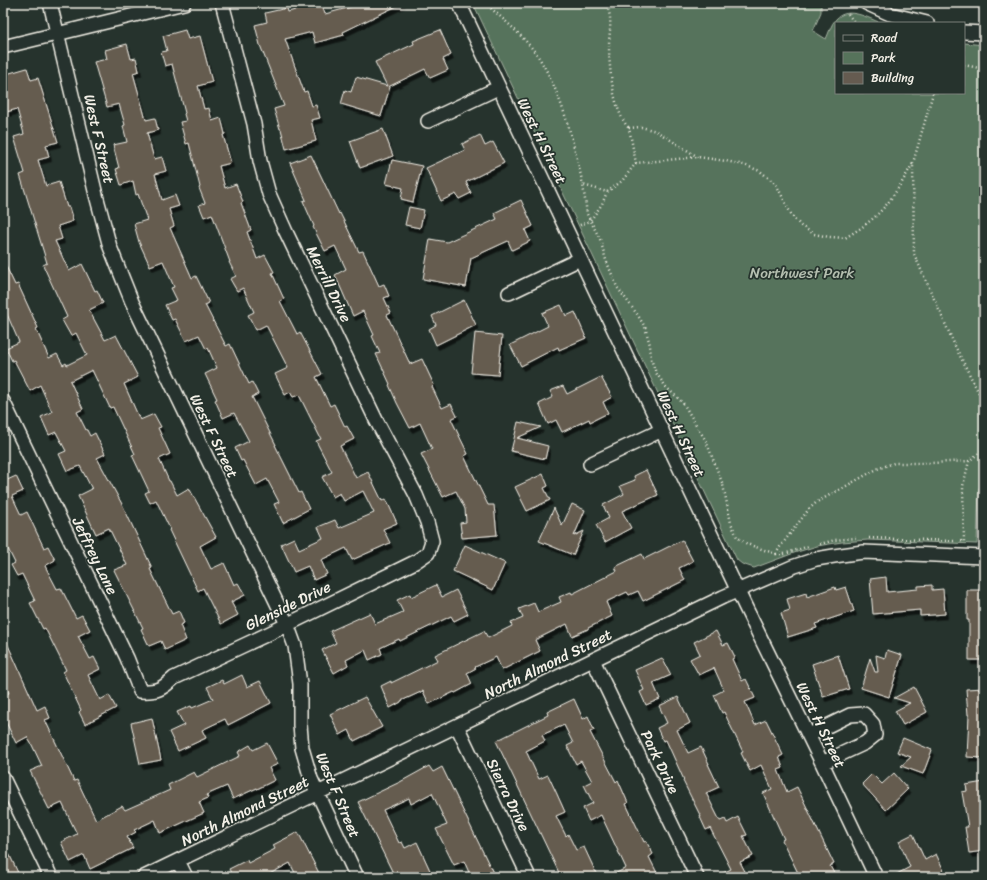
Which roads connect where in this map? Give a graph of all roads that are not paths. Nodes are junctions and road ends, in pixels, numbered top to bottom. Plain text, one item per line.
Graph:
1 (50, 3) edge
2 (184, 3) edge
3 (222, 3) edge
4 (459, 3) edge
5 (866, 3) edge
6 (923, 22) edge
7 (965, 32) edge
8 (58, 33) junction
9 (984, 33) edge
10 (3, 47) edge
11 (498, 88) junction
12 (428, 121) dead end
13 (580, 259) junction
14 (509, 293) dead end
15 (3, 401) edge
16 (662, 430) junction
17 (590, 464) dead end
18 (984, 557) edge
19 (415, 562) joint
20 (737, 590) junction
21 (287, 624) junction
22 (593, 660) junction
23 (174, 678) joint
24 (457, 726) junction
25 (809, 735) junction
26 (822, 763) junction
27 (3, 778) edge
28 (318, 794) junction
29 (178, 861) junction
30 (51, 877) edge
31 (144, 877) edge
32 (186, 877) edge
33 (357, 877) edge
34 (529, 877) edge
35 (697, 877) edge
36 (876, 877) edge

1 - 8 street, West F Street
2 - 8 street
3 - 19 street, Merrill Drive
4 - 11 street, West H Street
5 - 6 street
7 - 9 street
8 - 10 street
8 - 21 street, West F Street
11 - 12 street
11 - 13 street, West H Street
13 - 14 street
13 - 16 street, West H Street
15 - 23 street, Jeffrey Lane
16 - 17 street
16 - 20 street, West H Street
18 - 20 street, North Almond Street
19 - 21 street, Glenside Drive
20 - 22 street, North Almond Street
20 - 25 street, West H Street
21 - 23 street, Glenside Drive
21 - 28 street, West F Street
22 - 24 street, North Almond Street
22 - 35 street, Park Drive
24 - 28 street, North Almond Street
24 - 34 street, Sierra Drive
25 - 26 street, West H Street
25 - 26 street
26 - 36 street, West H Street
27 - 30 street
28 - 29 street, North Almond Street
28 - 33 street, West F Street
29 - 31 street, North Almond Street
29 - 32 street

